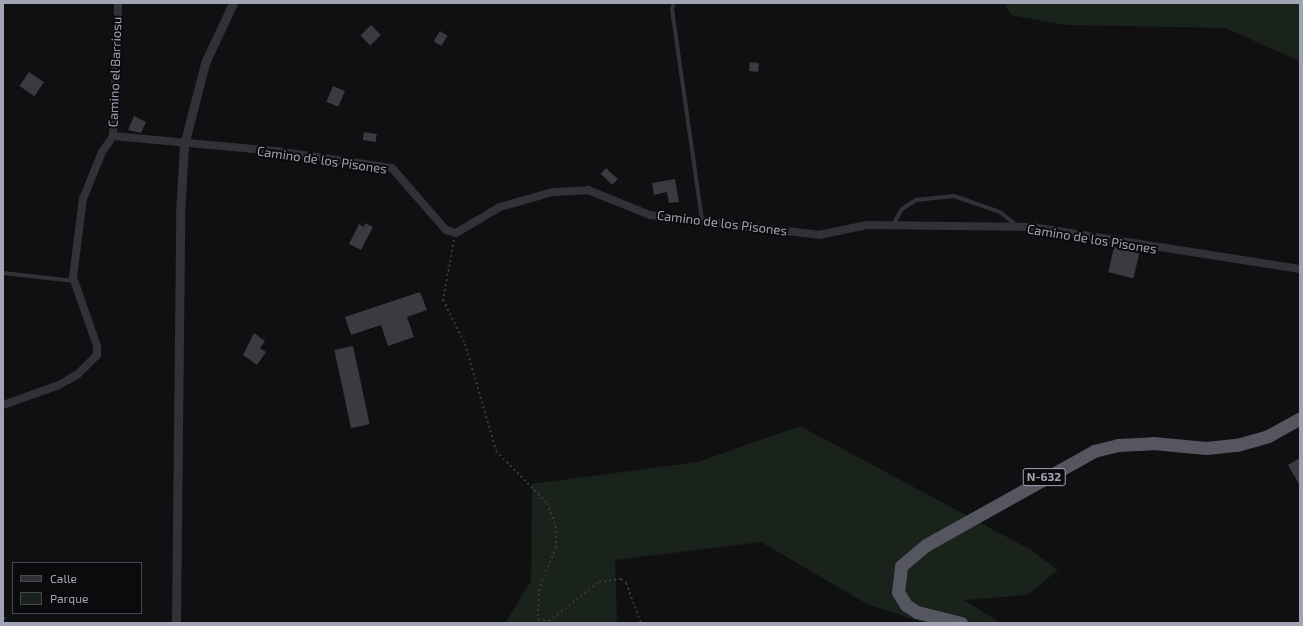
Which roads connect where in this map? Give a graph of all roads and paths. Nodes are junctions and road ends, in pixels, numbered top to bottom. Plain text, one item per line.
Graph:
1 (118, 3) edge
2 (233, 3) edge
3 (674, 3) edge
4 (113, 136) junction
5 (184, 145) junction
6 (702, 220) junction
7 (894, 225) junction
8 (1018, 228) junction
9 (456, 233) junction
10 (1300, 269) edge
11 (3, 273) edge
12 (74, 281) junction
13 (3, 405) edge
14 (1300, 418) edge
15 (3, 612) edge
16 (6, 623) edge
17 (176, 623) edge
18 (641, 623) edge
19 (962, 623) edge

1 - 4 street, Camino el Barriosu
2 - 5 street
3 - 6 lane
4 - 5 street, Camino de los Pisones
4 - 12 street, Camino el Barriosu
5 - 9 street, Camino de los Pisones
5 - 17 street
6 - 7 street, Camino de los Pisones
6 - 9 street, Camino de los Pisones
7 - 8 street, Camino de los Pisones
7 - 8 lane
8 - 10 street, Camino de los Pisones
9 - 18 path
11 - 12 lane
12 - 13 street, Camino el Barriosu
14 - 19 highway, N-632
15 - 16 path

